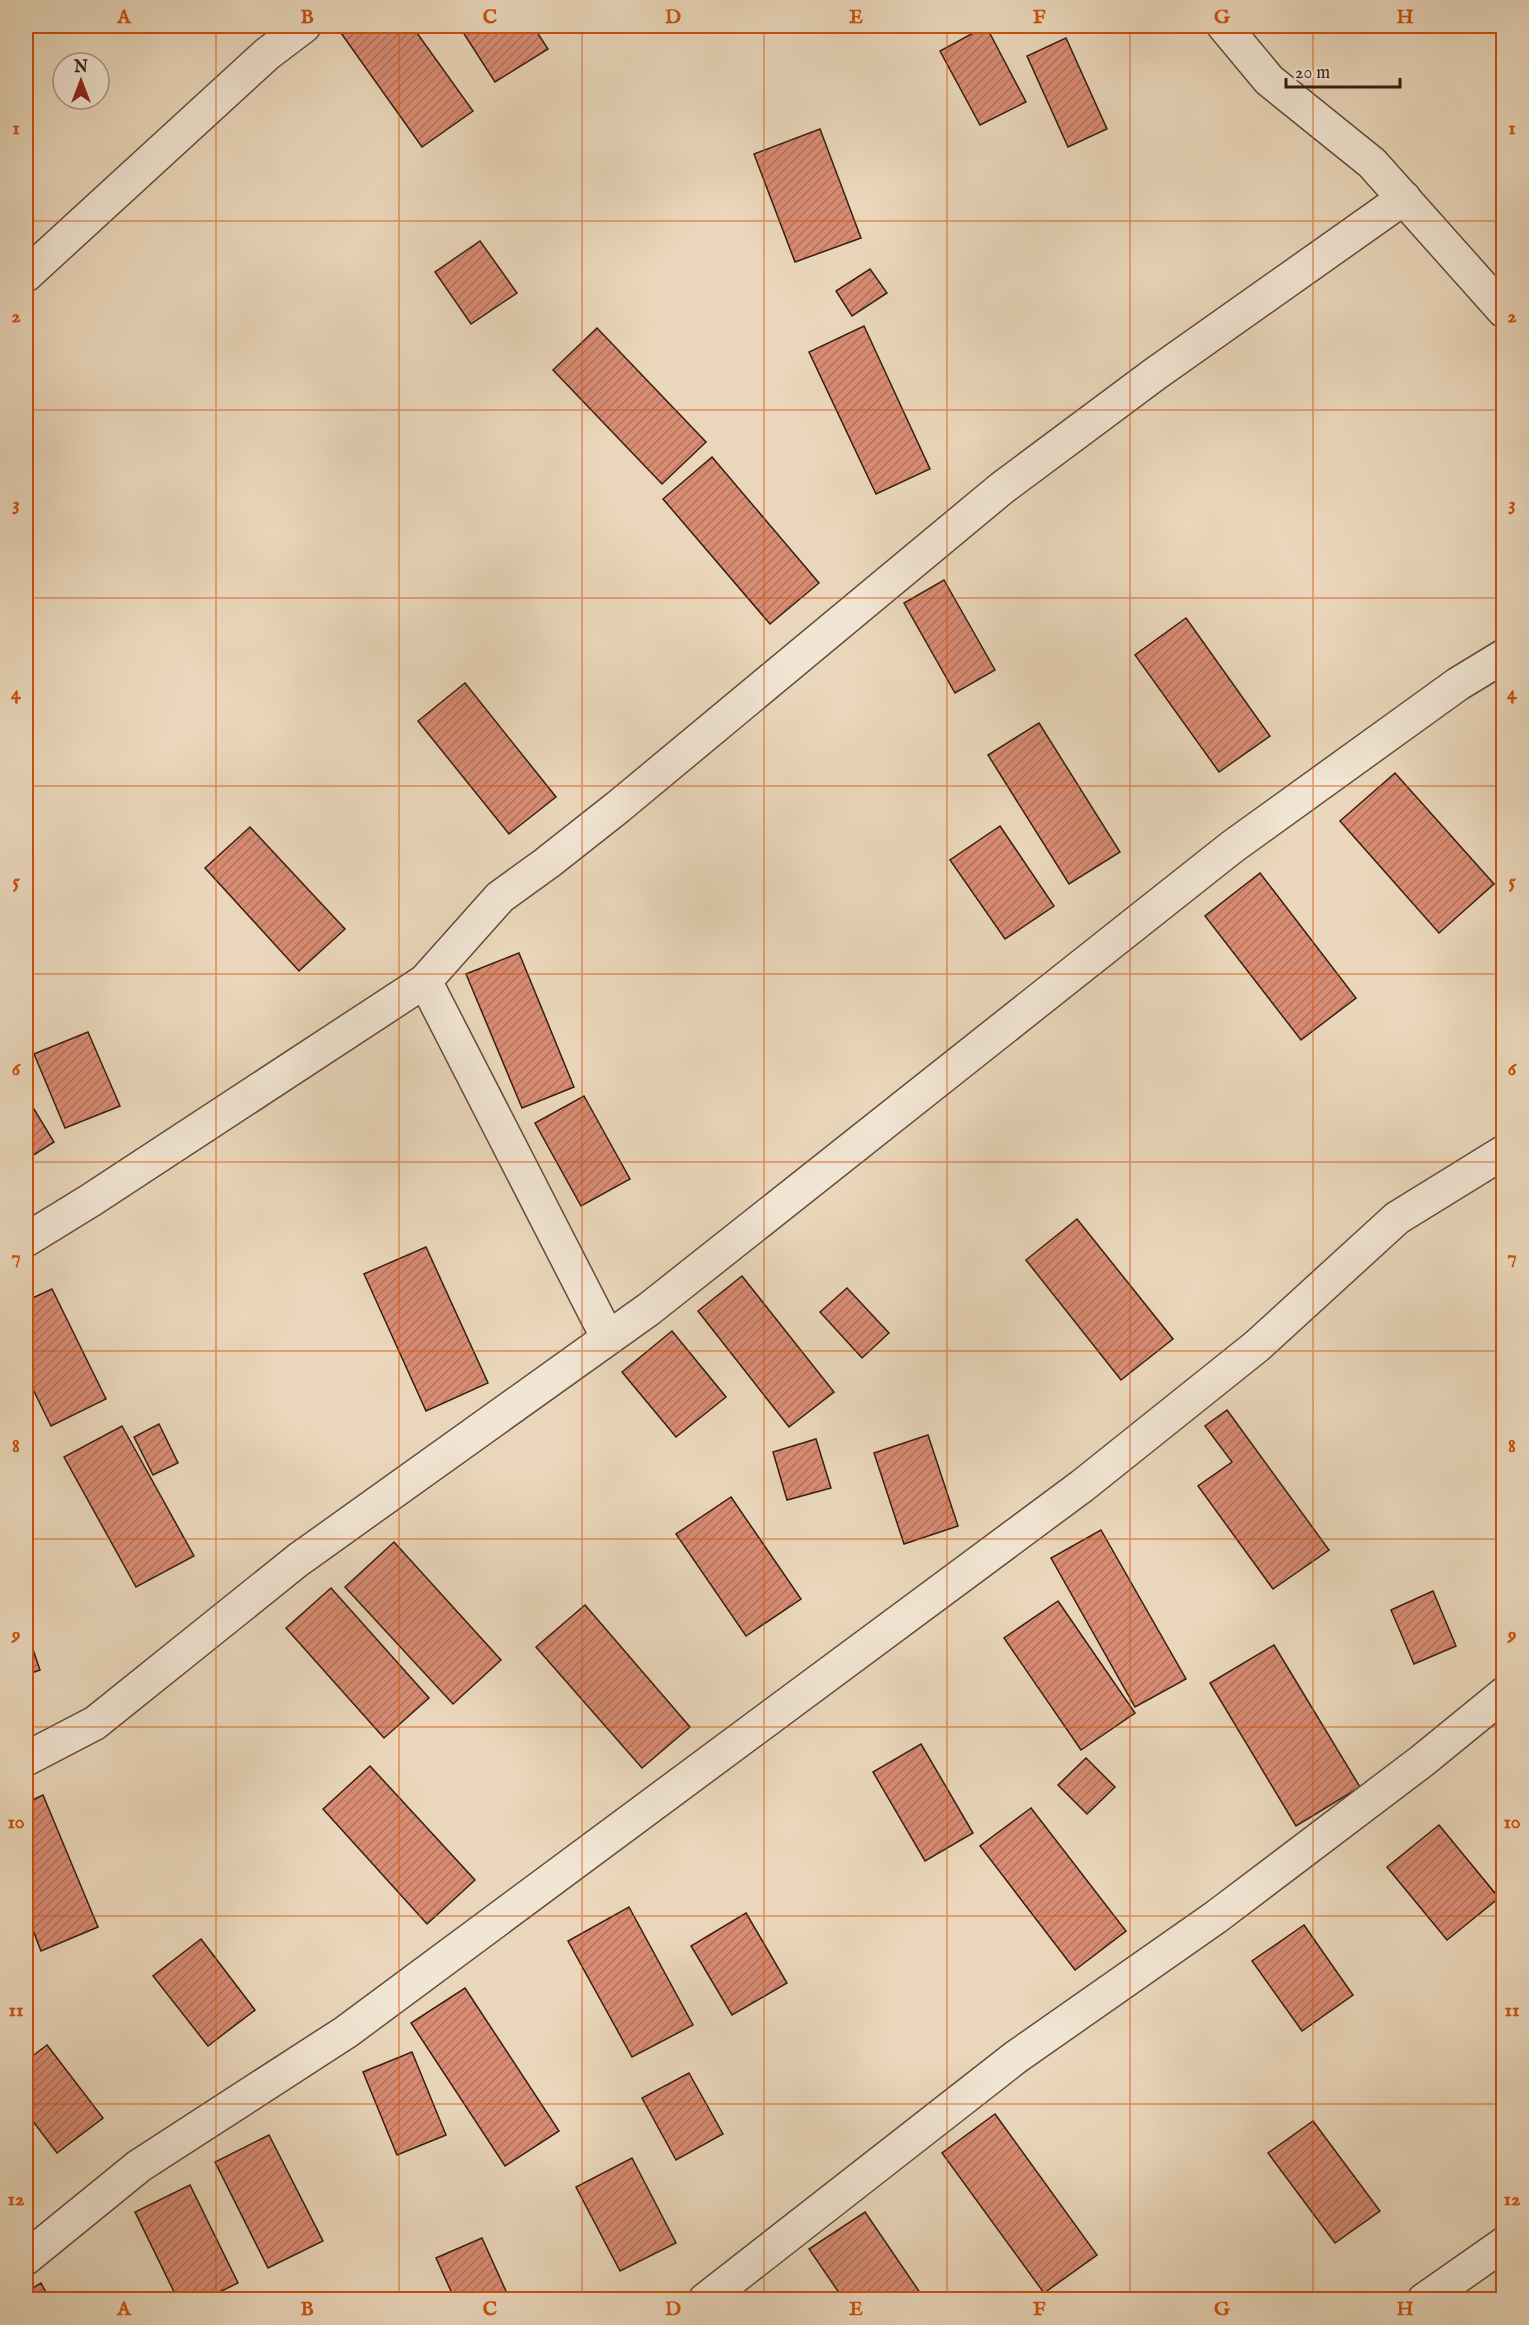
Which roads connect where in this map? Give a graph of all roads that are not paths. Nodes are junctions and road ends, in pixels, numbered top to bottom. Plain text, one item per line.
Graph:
1 (304, 26) edge
2 (1224, 26) edge
3 (1404, 198) junction
4 (26, 275) edge
5 (1503, 311) edge
6 (1503, 656) edge
7 (425, 981) junction
8 (1503, 1152) edge
9 (26, 1240) edge
10 (608, 1338) junction
11 (1503, 1694) edge
12 (26, 1759) edge
13 (1503, 2244) edge
14 (26, 2258) edge
15 (705, 2300) edge
16 (1424, 2300) edge

1 - 4 street
2 - 3 street
3 - 5 street
3 - 7 street
6 - 10 street
7 - 9 street
7 - 10 street
8 - 14 street
10 - 12 street
11 - 15 street
13 - 16 street

